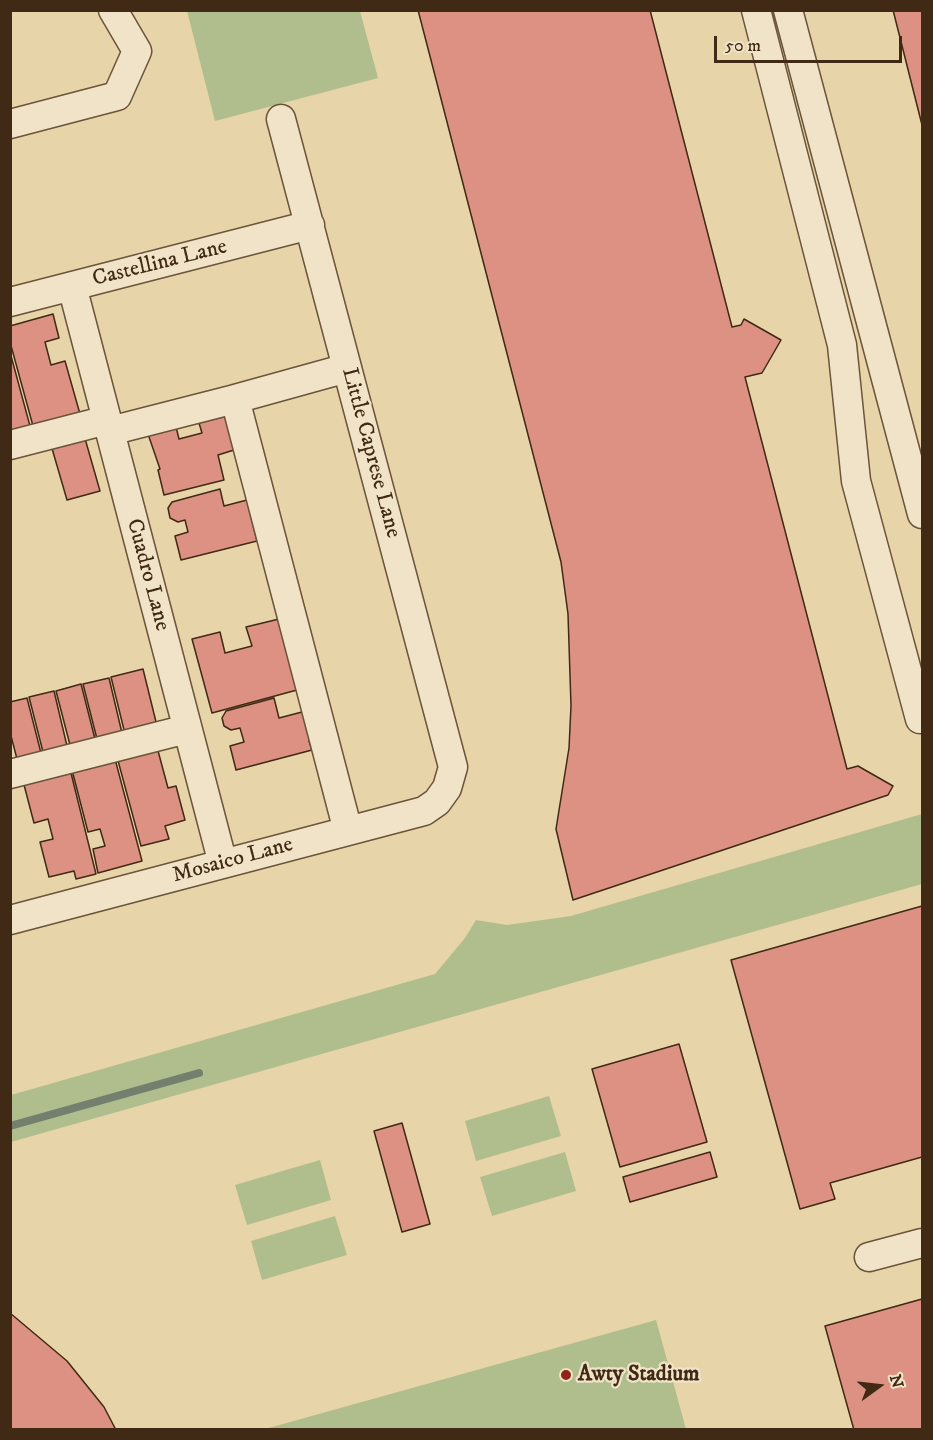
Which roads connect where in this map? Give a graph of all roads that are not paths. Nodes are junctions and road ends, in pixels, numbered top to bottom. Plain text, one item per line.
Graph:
1 (113, 10) edge
2 (756, 10) edge
3 (788, 10) edge
4 (282, 119) dead end
5 (10, 124) edge
6 (310, 225) junction
7 (72, 286) junction
8 (10, 302) edge
9 (348, 368) junction
10 (235, 399) junction
11 (108, 425) junction
12 (10, 445) edge
13 (922, 514) edge
14 (920, 719) dead end
15 (187, 729) junction
16 (10, 774) edge
17 (447, 788) joint
18 (348, 831) junction
19 (223, 864) junction
20 (10, 920) edge
21 (922, 1243) edge
22 (869, 1257) dead end

1 - 5 street
2 - 14 street
3 - 13 street
4 - 6 street, Little Caprese Lane
6 - 7 street, Castellina Lane
6 - 9 street, Little Caprese Lane
7 - 8 street, Castellina Lane
7 - 11 street, Cuadro Lane
9 - 10 street
9 - 17 street, Little Caprese Lane
10 - 11 street
10 - 18 street
11 - 12 street
11 - 15 street, Cuadro Lane
15 - 16 street
15 - 19 street, Cuadro Lane
17 - 18 street, Mosaico Lane
18 - 19 street, Mosaico Lane
19 - 20 street, Mosaico Lane
21 - 22 street

